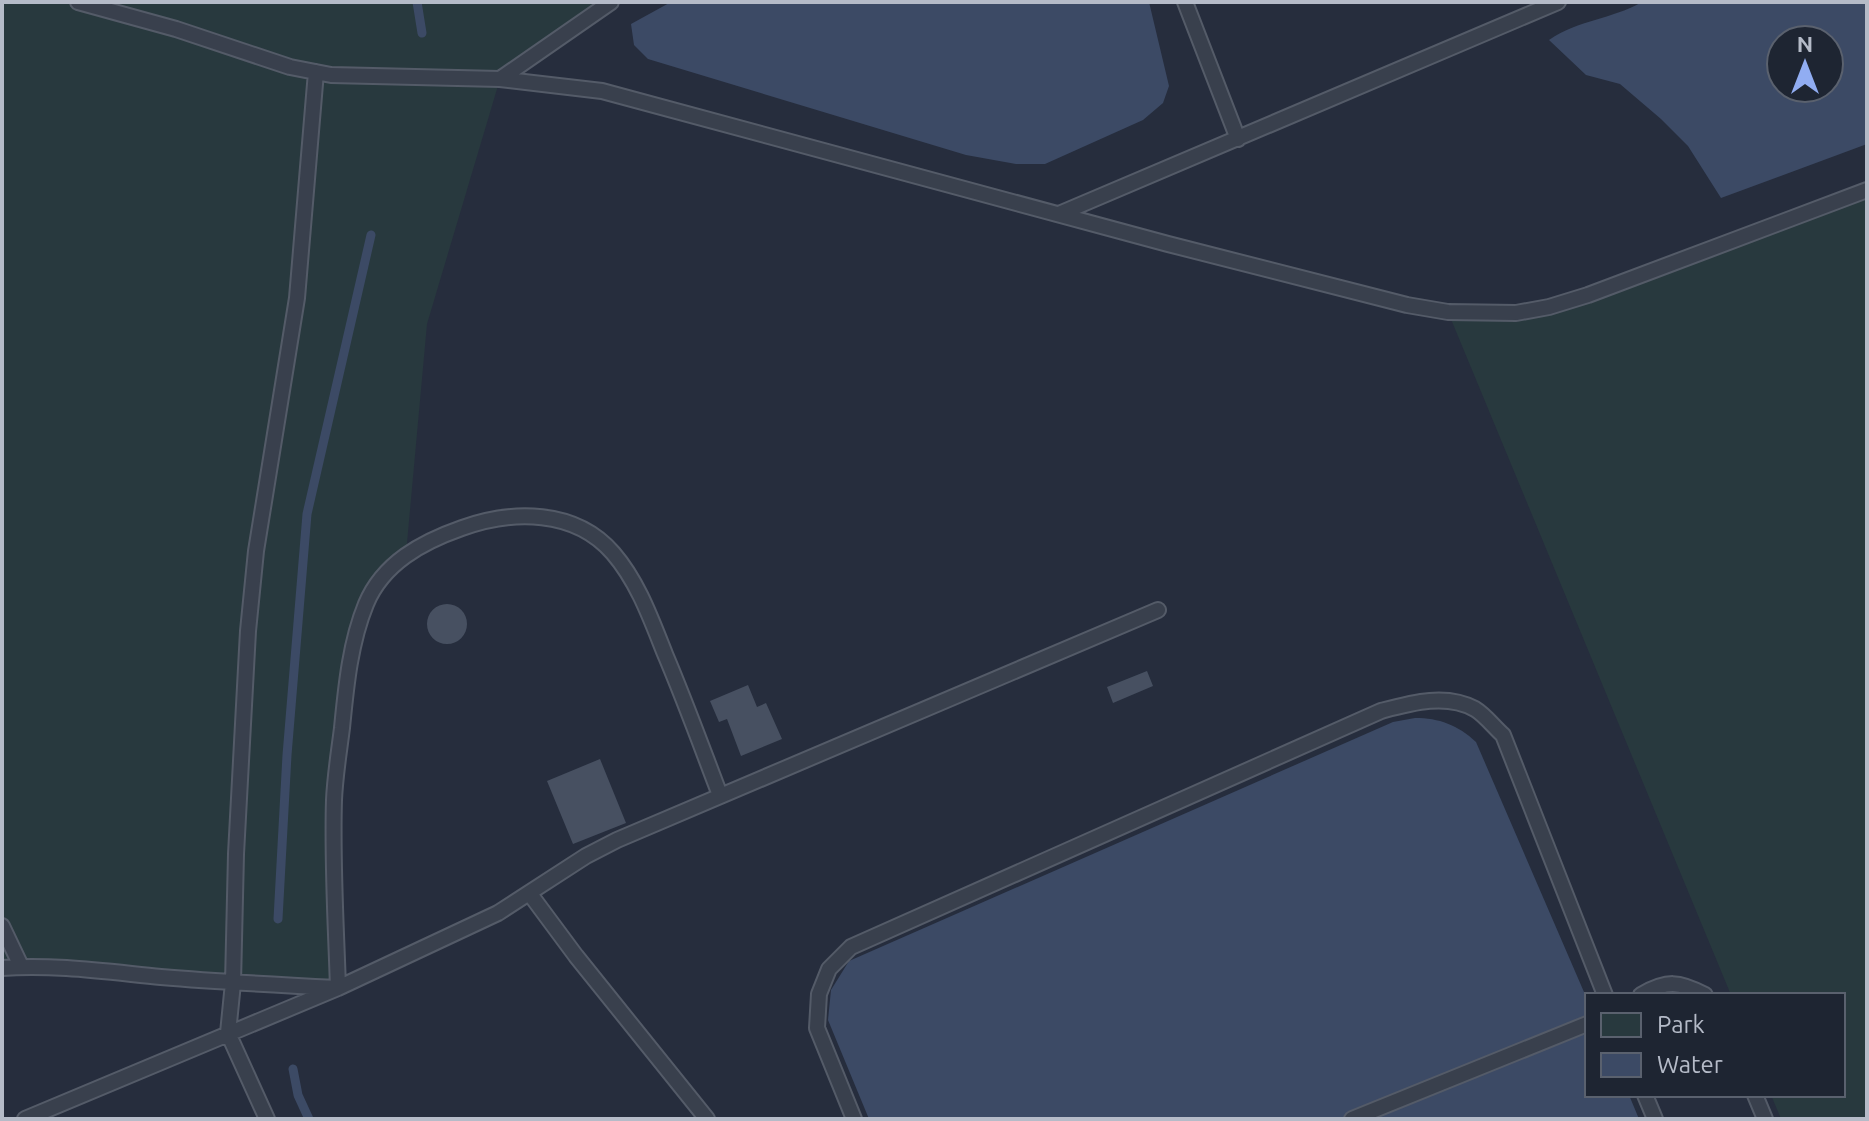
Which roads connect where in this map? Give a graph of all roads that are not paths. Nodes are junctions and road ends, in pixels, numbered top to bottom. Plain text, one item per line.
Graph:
1 (78, 2) edge
2 (611, 2) edge
3 (1185, 2) edge
4 (1558, 2) edge
5 (316, 72) junction
6 (500, 79) junction
7 (1238, 139) junction
8 (1867, 190) edge
9 (1059, 214) junction
10 (1158, 610) dead end
11 (720, 795) junction
12 (530, 894) junction
13 (2, 926) edge
14 (21, 966) junction
15 (2, 968) edge
16 (233, 983) junction
17 (338, 988) junction
18 (1604, 993) edge
19 (1644, 993) edge
20 (1701, 993) edge
21 (1585, 1025) edge
22 (228, 1033) junction
23 (1646, 1097) edge
24 (1756, 1097) edge
25 (25, 1119) edge
26 (267, 1119) edge
27 (707, 1119) edge
28 (854, 1119) edge
29 (1352, 1119) edge
30 (1655, 1119) edge
31 (1765, 1119) edge

1 - 5 lane
2 - 6 lane
3 - 7 lane
4 - 7 lane
5 - 6 lane
5 - 16 lane
6 - 9 lane
7 - 9 lane
8 - 9 lane
10 - 11 lane
11 - 12 lane
11 - 17 lane
12 - 17 lane
12 - 27 lane
13 - 14 lane
14 - 15 lane
14 - 16 lane
16 - 17 lane
16 - 22 lane
17 - 22 lane
18 - 28 lane
19 - 20 lane
21 - 29 lane
22 - 25 lane
22 - 26 lane
23 - 30 lane
24 - 31 lane

